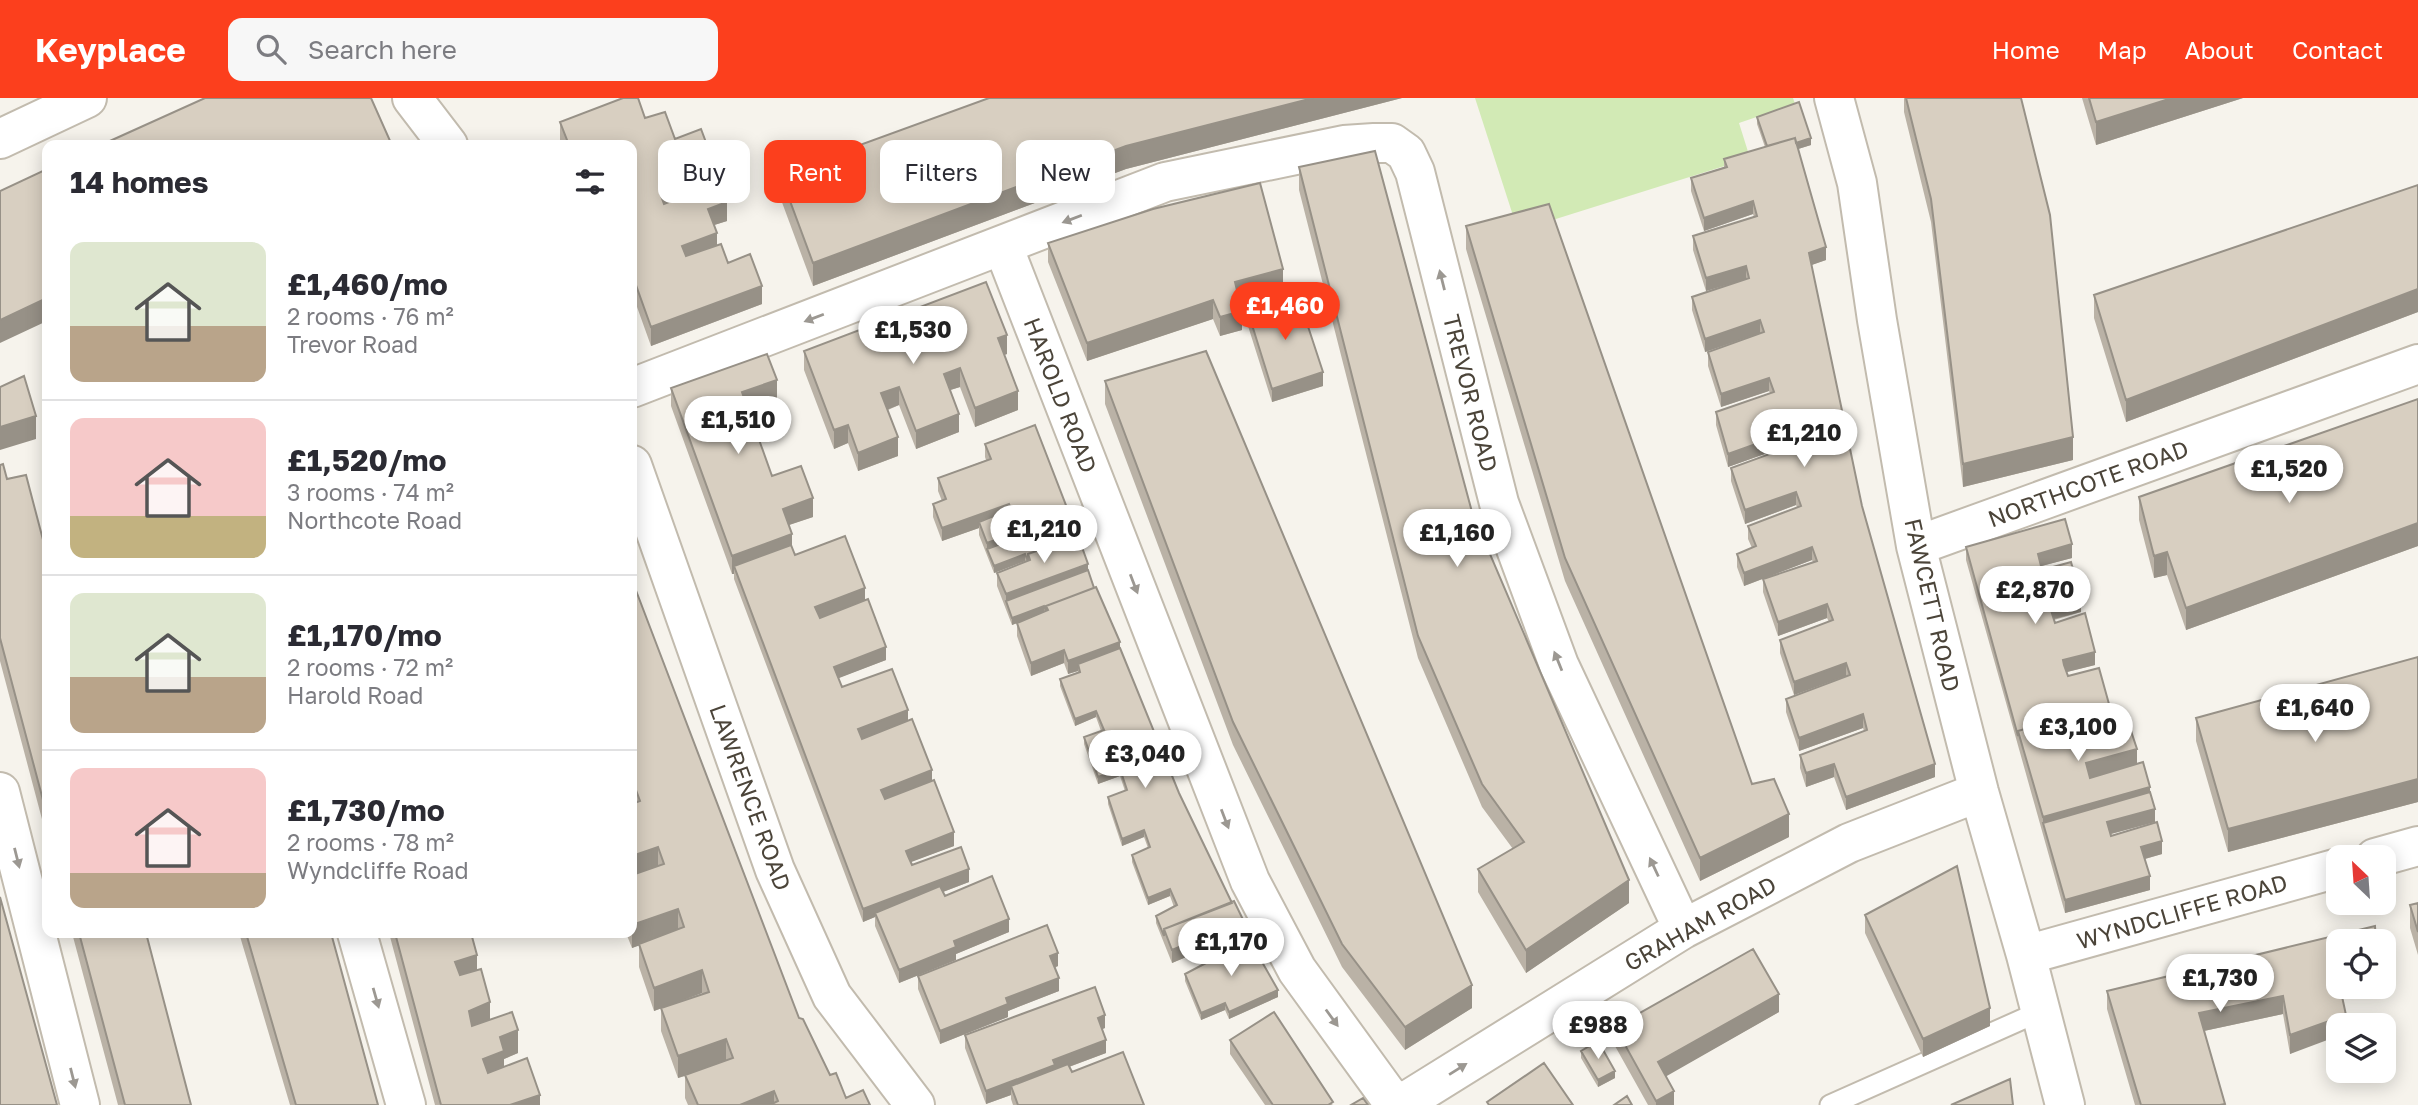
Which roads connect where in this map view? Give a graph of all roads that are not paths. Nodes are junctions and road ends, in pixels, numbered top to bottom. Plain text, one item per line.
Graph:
1 (87, 98) edge
2 (412, 98) edge
3 (1834, 98) edge
4 (0, 139) edge
5 (443, 140) edge
6 (1003, 246) junction
7 (2418, 364) edge
8 (637, 386) edge
9 (637, 480) edge
10 (1916, 546) junction
11 (0, 792) edge
12 (1979, 792) junction
13 (2418, 846) edge
14 (2396, 852) edge
15 (2326, 871) edge
16 (1683, 929) junction
17 (358, 938) edge
18 (2026, 955) junction
19 (2041, 1012) junction
20 (80, 1105) edge
21 (406, 1105) edge
22 (915, 1105) edge
23 (1398, 1105) edge
24 (1829, 1105) edge
25 (2065, 1105) edge

1 - 4 street
2 - 5 street
3 - 10 street, FAWCETT ROAD
6 -> 8 street
16 -> 6 street, TREVOR ROAD
6 -> 23 street, HAROLD ROAD
7 - 10 street, NORTHCOTE ROAD
9 - 22 street, LAWRENCE ROAD
10 - 12 street, FAWCETT ROAD
11 -> 20 street
12 - 16 street, GRAHAM ROAD
12 - 18 street, FAWCETT ROAD
13 - 14 street
15 - 18 street, WYNDCLIFFE ROAD
23 -> 16 street, GRAHAM ROAD
17 -> 21 street
18 - 19 street, FAWCETT ROAD
19 - 24 lane
19 - 25 street, FAWCETT ROAD

